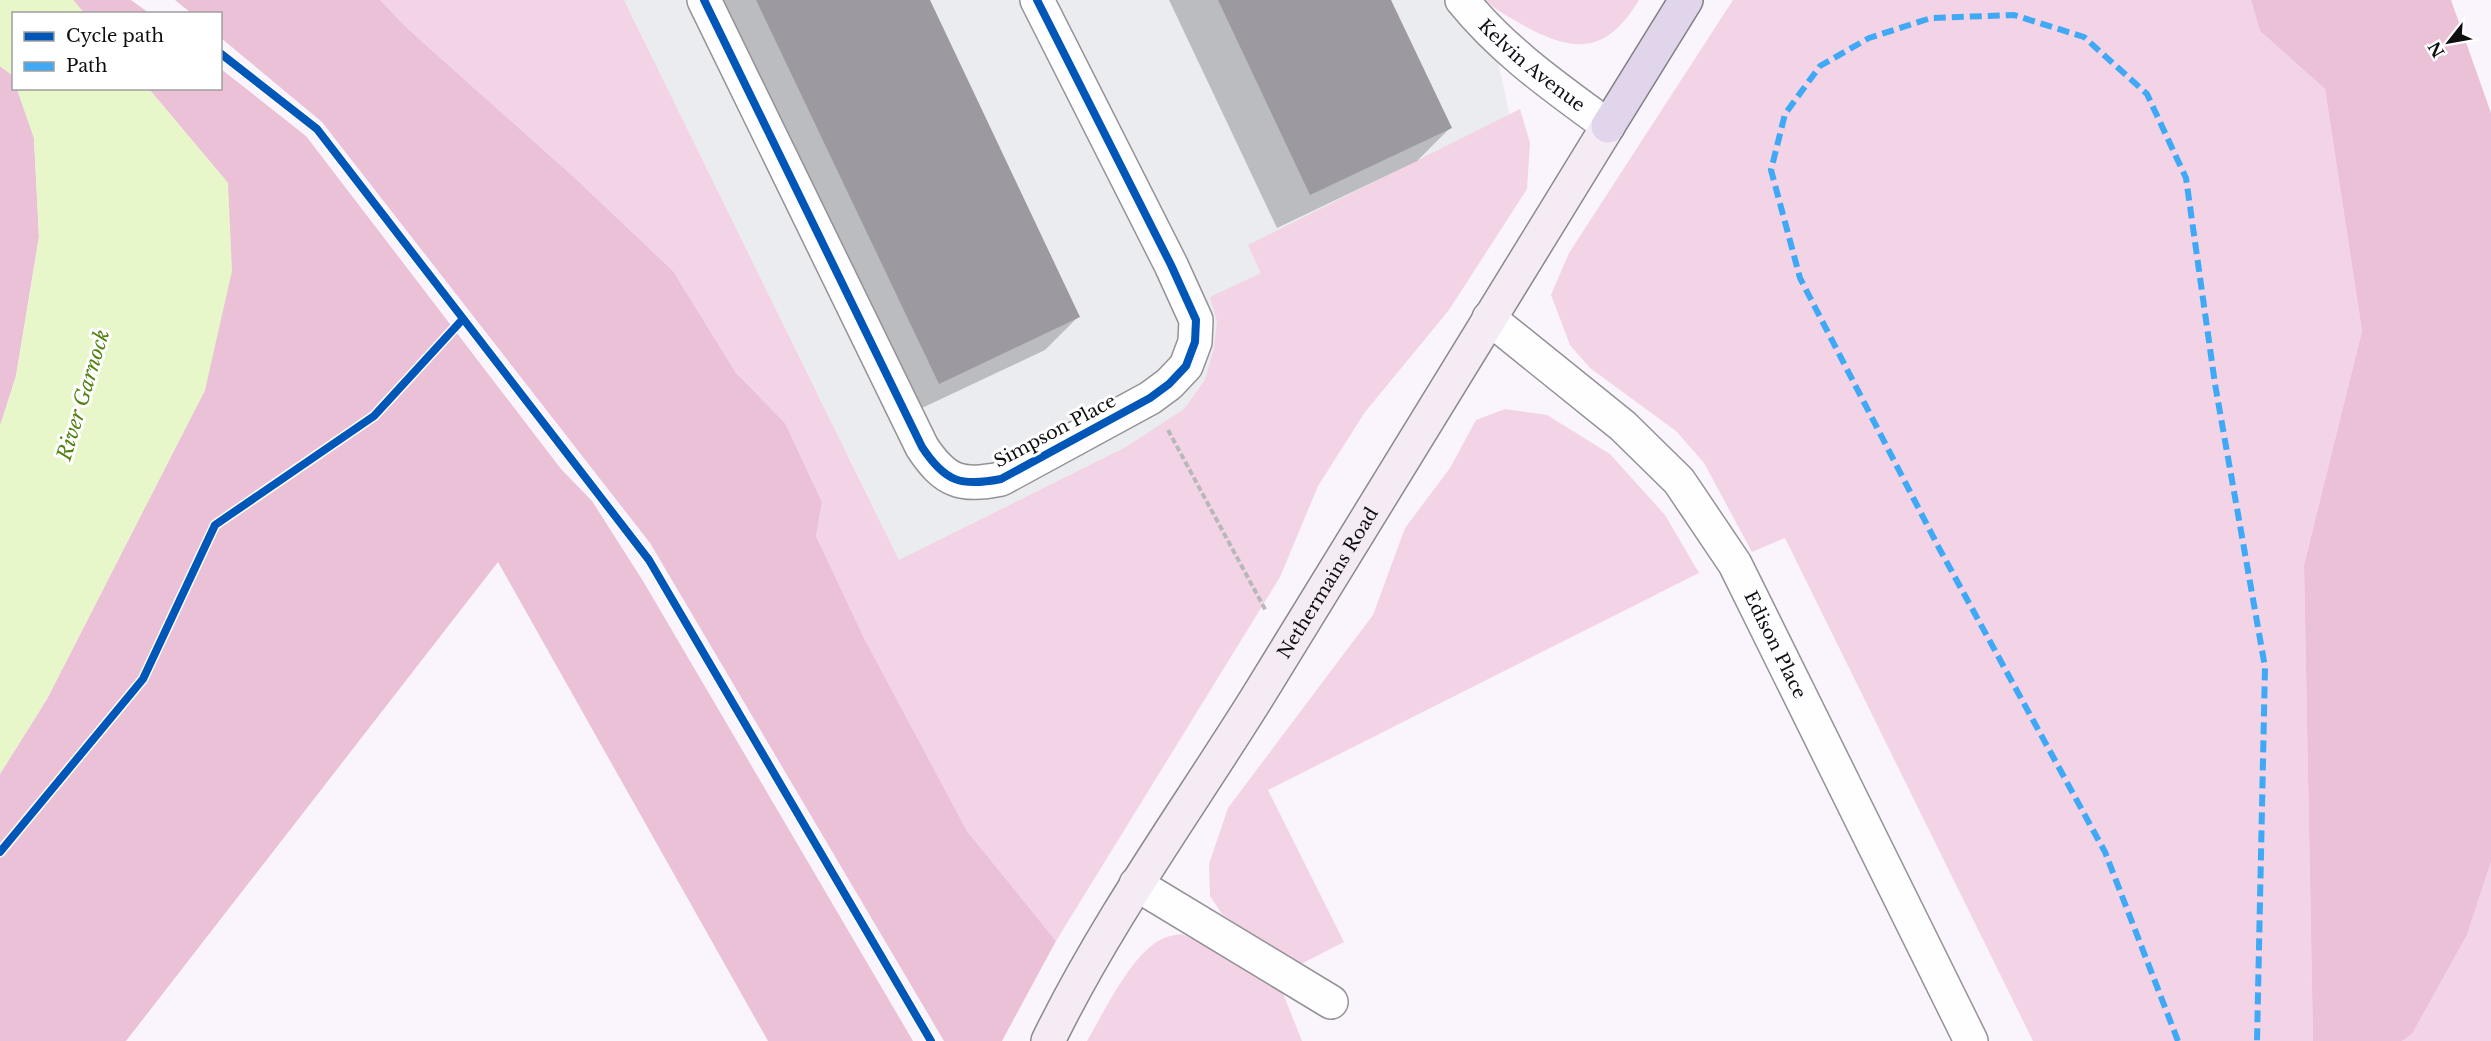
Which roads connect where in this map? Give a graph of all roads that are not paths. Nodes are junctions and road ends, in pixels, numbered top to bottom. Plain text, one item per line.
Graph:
1 (704, 0) edge
2 (1037, 0) edge
3 (1462, 0) edge
4 (1686, 0) edge
5 (1608, 126) junction
6 (1489, 318) junction
7 (1136, 884) junction
8 (1331, 1002) dead end
9 (1048, 1041) edge
10 (1971, 1041) edge

1 - 2 street, Simpson Place
3 - 5 street, Kelvin Avenue
4 - 5 highway
5 - 6 main road, Nethermains Road
6 - 7 main road, Nethermains Road
6 - 10 street, Edison Place
7 - 8 street
7 - 9 main road, Nethermains Road

